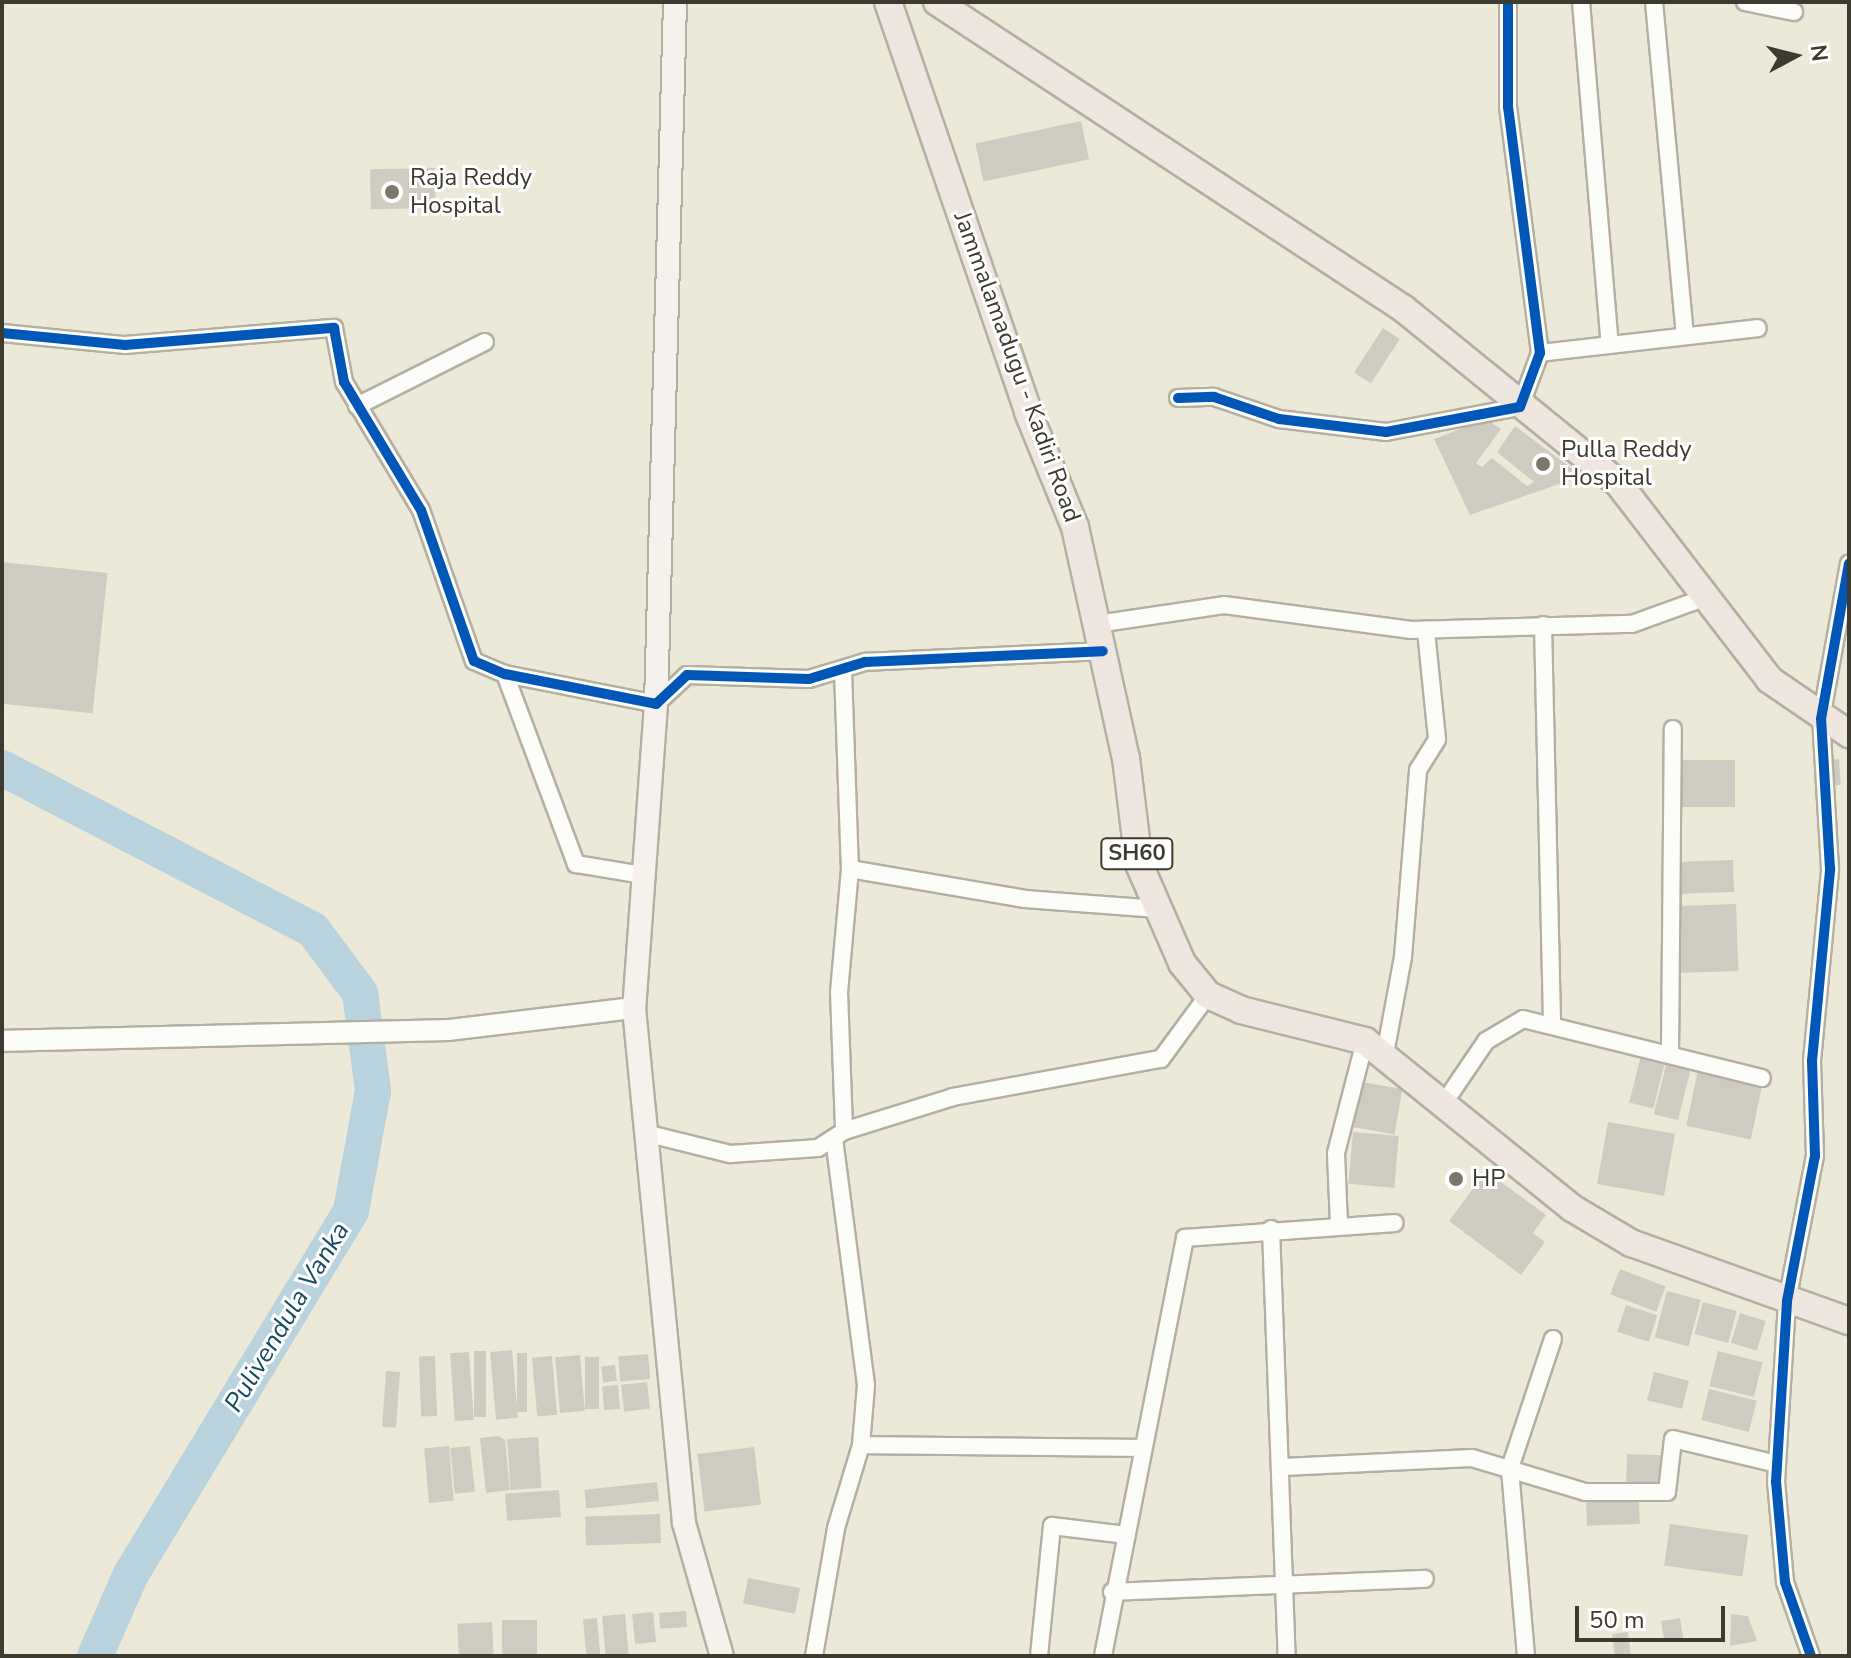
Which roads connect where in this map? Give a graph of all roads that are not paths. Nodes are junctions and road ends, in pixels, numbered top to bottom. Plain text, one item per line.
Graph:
1 (675, 2) edge
2 (888, 2) edge
3 (937, 2) edge
4 (1508, 2) edge
5 (1581, 2) edge
6 (1654, 2) edge
7 (1745, 2) edge
8 (1794, 12) dead end
9 (1758, 328) dead end
10 (2, 333) edge
11 (1685, 336) junction
12 (485, 342) dead end
13 (1610, 345) junction
14 (1540, 353) junction
15 (1178, 398) dead end
16 (357, 406) junction
17 (1520, 407) junction
18 (1849, 564) edge
19 (1704, 598) junction
20 (1848, 598) edge
21 (1097, 624) junction
22 (1543, 625) junction
23 (1426, 630) junction
24 (1103, 651) junction
25 (843, 671) junction
26 (505, 674) junction
27 (656, 704) junction
28 (1821, 719) junction
29 (1673, 729) dead end
30 (1849, 734) edge
31 (850, 869) junction
32 (643, 875) junction
33 (1158, 909) junction
34 (1208, 995) junction
35 (634, 1008) junction
36 (1552, 1023) junction
37 (2, 1041) edge
38 (1375, 1048) junction
39 (1670, 1054) junction
40 (1762, 1078) dead end
41 (1444, 1103) junction
42 (645, 1133) junction
43 (839, 1134) junction
44 (1394, 1223) dead end
45 (1339, 1225) junction
46 (1271, 1229) junction
47 (1787, 1301) junction
48 (1849, 1321) edge
49 (1553, 1339) dead end
50 (861, 1445) junction
51 (1138, 1448) junction
52 (1777, 1464) junction
53 (1283, 1467) junction
54 (1510, 1468) junction
55 (1126, 1535) junction
56 (1425, 1579) dead end
57 (1286, 1586) junction
58 (1112, 1592) junction
59 (722, 1656) edge
60 (814, 1656) edge
61 (1039, 1656) edge
62 (1103, 1656) edge
63 (1287, 1656) edge
64 (1526, 1656) edge
65 (1811, 1656) edge

1 - 27 main road
2 - 21 main road, Jammalamadugu - Kadiri Road / SH60
3 - 17 main road
4 - 14 street
5 - 13 street
6 - 11 street
7 - 8 street
9 - 11 street
10 - 16 street
11 - 13 street
12 - 16 street
13 - 14 street
14 - 17 street
15 - 17 street
16 - 26 street
17 - 19 main road
18 - 20 street
19 - 22 street
19 - 28 main road
20 - 28 street
21 - 23 street
21 - 24 main road, Jammalamadugu - Kadiri Road / SH60
22 - 23 street
22 - 36 street
23 - 38 street
24 - 25 street
24 - 33 main road, Jammalamadugu - Kadiri Road / SH60
25 - 27 street
25 - 31 street
26 - 27 street
26 - 32 street
27 - 32 main road
28 - 30 main road
28 - 47 street
29 - 39 street
31 - 33 street
31 - 43 street
32 - 35 main road
33 - 34 main road, Jammalamadugu - Kadiri Road / SH60
34 - 38 main road
34 - 43 street
35 - 37 street
35 - 42 main road
36 - 39 street
36 - 41 street
38 - 41 main road
38 - 45 street
39 - 40 street
41 - 47 main road
42 - 43 street
42 - 59 main road
43 - 50 street
44 - 45 street
45 - 46 street
46 - 51 street
46 - 53 street
47 - 48 main road
47 - 52 street
49 - 54 street
50 - 51 street
50 - 60 street
51 - 55 street
52 - 54 street
52 - 65 street
53 - 54 street
53 - 57 street
54 - 64 street
55 - 58 street
55 - 61 street
56 - 57 street
57 - 58 street
57 - 63 street
58 - 62 street

